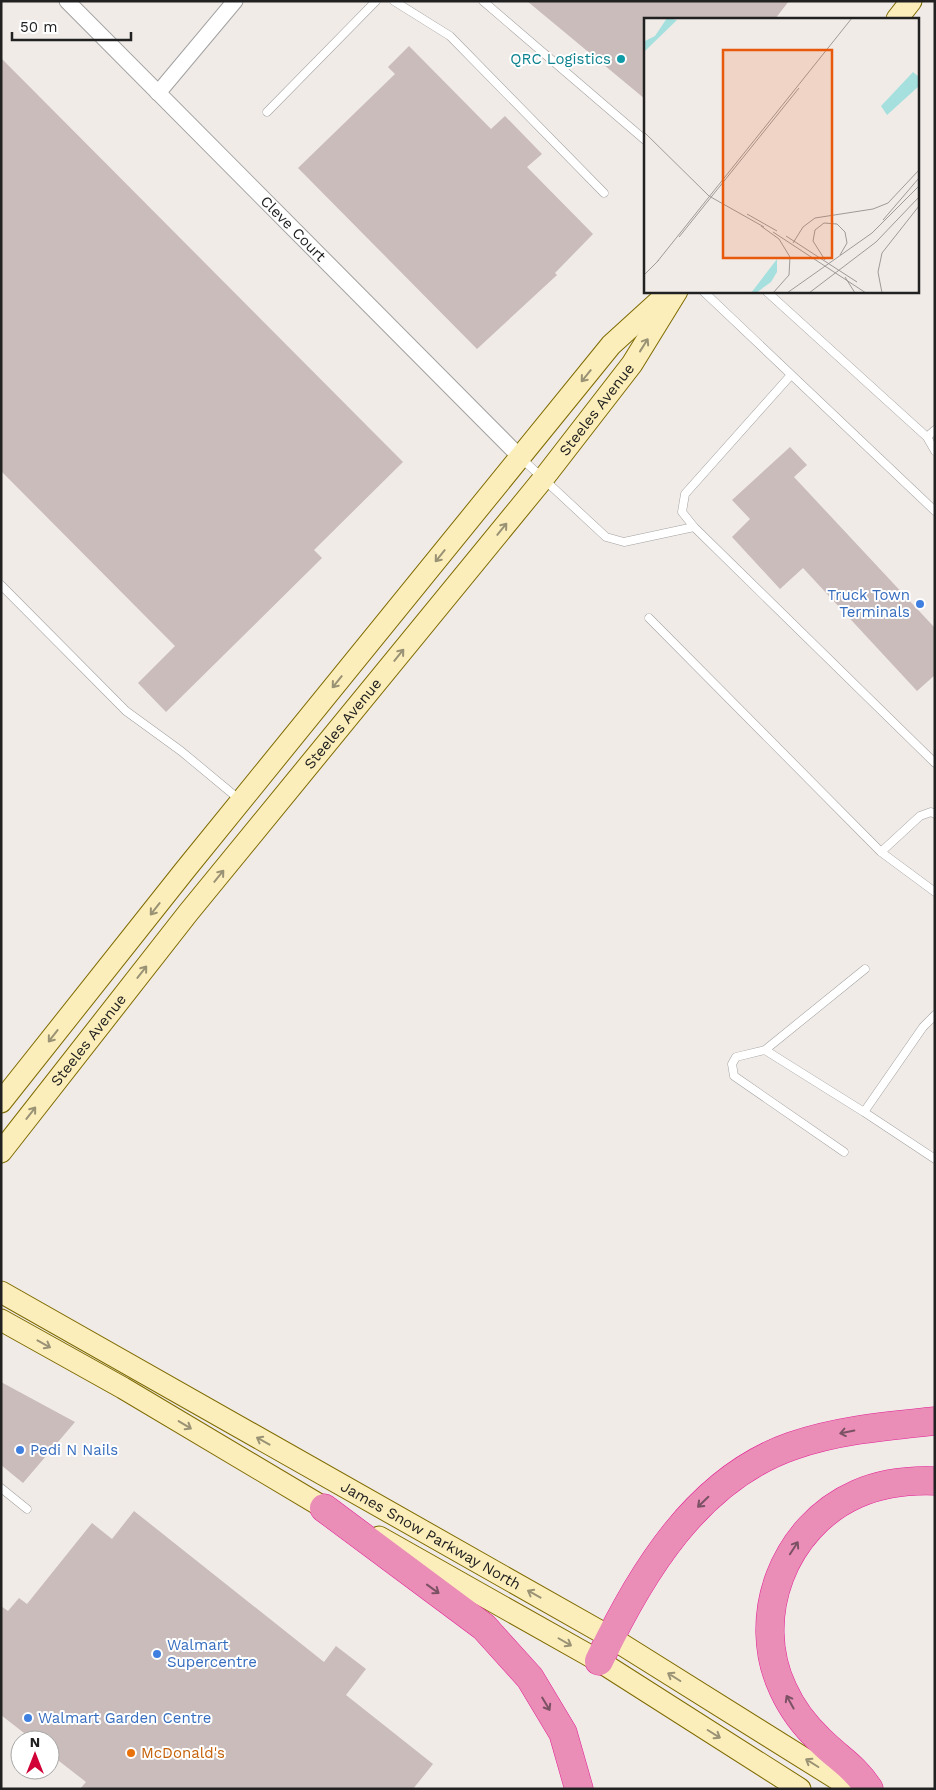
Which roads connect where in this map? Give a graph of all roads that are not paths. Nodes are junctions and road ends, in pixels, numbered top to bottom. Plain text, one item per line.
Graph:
1 (67, 1) edge
2 (235, 1) edge
3 (376, 1) edge
4 (394, 1) edge
5 (484, 1) edge
6 (911, 1) edge
7 (898, 18) edge
8 (158, 93) junction
9 (267, 112) dead end
10 (644, 139) edge
11 (604, 194) dead end
12 (668, 292) edge
13 (676, 292) edge
14 (704, 292) edge
15 (767, 292) edge
16 (791, 374) junction
17 (935, 430) edge
18 (927, 437) junction
19 (935, 451) edge
20 (520, 457) junction
21 (543, 479) junction
22 (935, 511) edge
23 (694, 527) junction
24 (1, 585) edge
25 (649, 618) dead end
26 (935, 763) edge
27 (241, 801) junction
28 (935, 814) edge
29 (881, 852) junction
30 (935, 892) edge
31 (865, 969) dead end
32 (935, 1015) edge
33 (765, 1050) junction
34 (1, 1102) edge
35 (864, 1112) junction
36 (1, 1152) edge
37 (844, 1152) dead end
38 (935, 1159) edge
39 (1, 1292) edge
40 (1, 1320) edge
41 (935, 1421) edge
42 (935, 1481) edge
43 (1, 1488) edge
44 (27, 1508) dead end
45 (324, 1508) junction
46 (610, 1637) junction
47 (599, 1661) junction
48 (579, 1789) edge
49 (800, 1789) edge
50 (854, 1789) edge
51 (869, 1789) edge

1 - 8 street, Cleve Court
2 - 8 street
3 - 9 lane
4 - 11 lane
5 - 10 lane
6 - 7 main road
8 - 20 street, Cleve Court
12 -> 20 main road, Steeles Avenue
21 -> 13 main road, Steeles Avenue
14 - 16 lane
15 - 18 lane
16 - 22 lane
16 - 23 lane
17 - 18 lane
18 - 19 lane
20 - 21 lane
20 -> 27 main road, Steeles Avenue
21 - 23 lane
36 -> 21 main road, Steeles Avenue
23 - 26 lane
24 - 27 lane
25 - 29 lane
27 -> 34 main road, Steeles Avenue
28 - 29 lane
29 - 30 lane
31 - 33 lane
32 - 35 lane
33 - 35 lane
33 - 37 lane
35 - 38 lane
46 -> 39 main road, James Snow Parkway North
40 -> 45 main road, James Snow Parkway North
41 -> 46 highway
51 -> 42 highway
43 - 44 lane
45 -> 47 main road, James Snow Parkway North
45 -> 48 highway
46 - 47 highway
50 -> 46 main road, James Snow Parkway North
47 -> 49 main road, James Snow Parkway North

